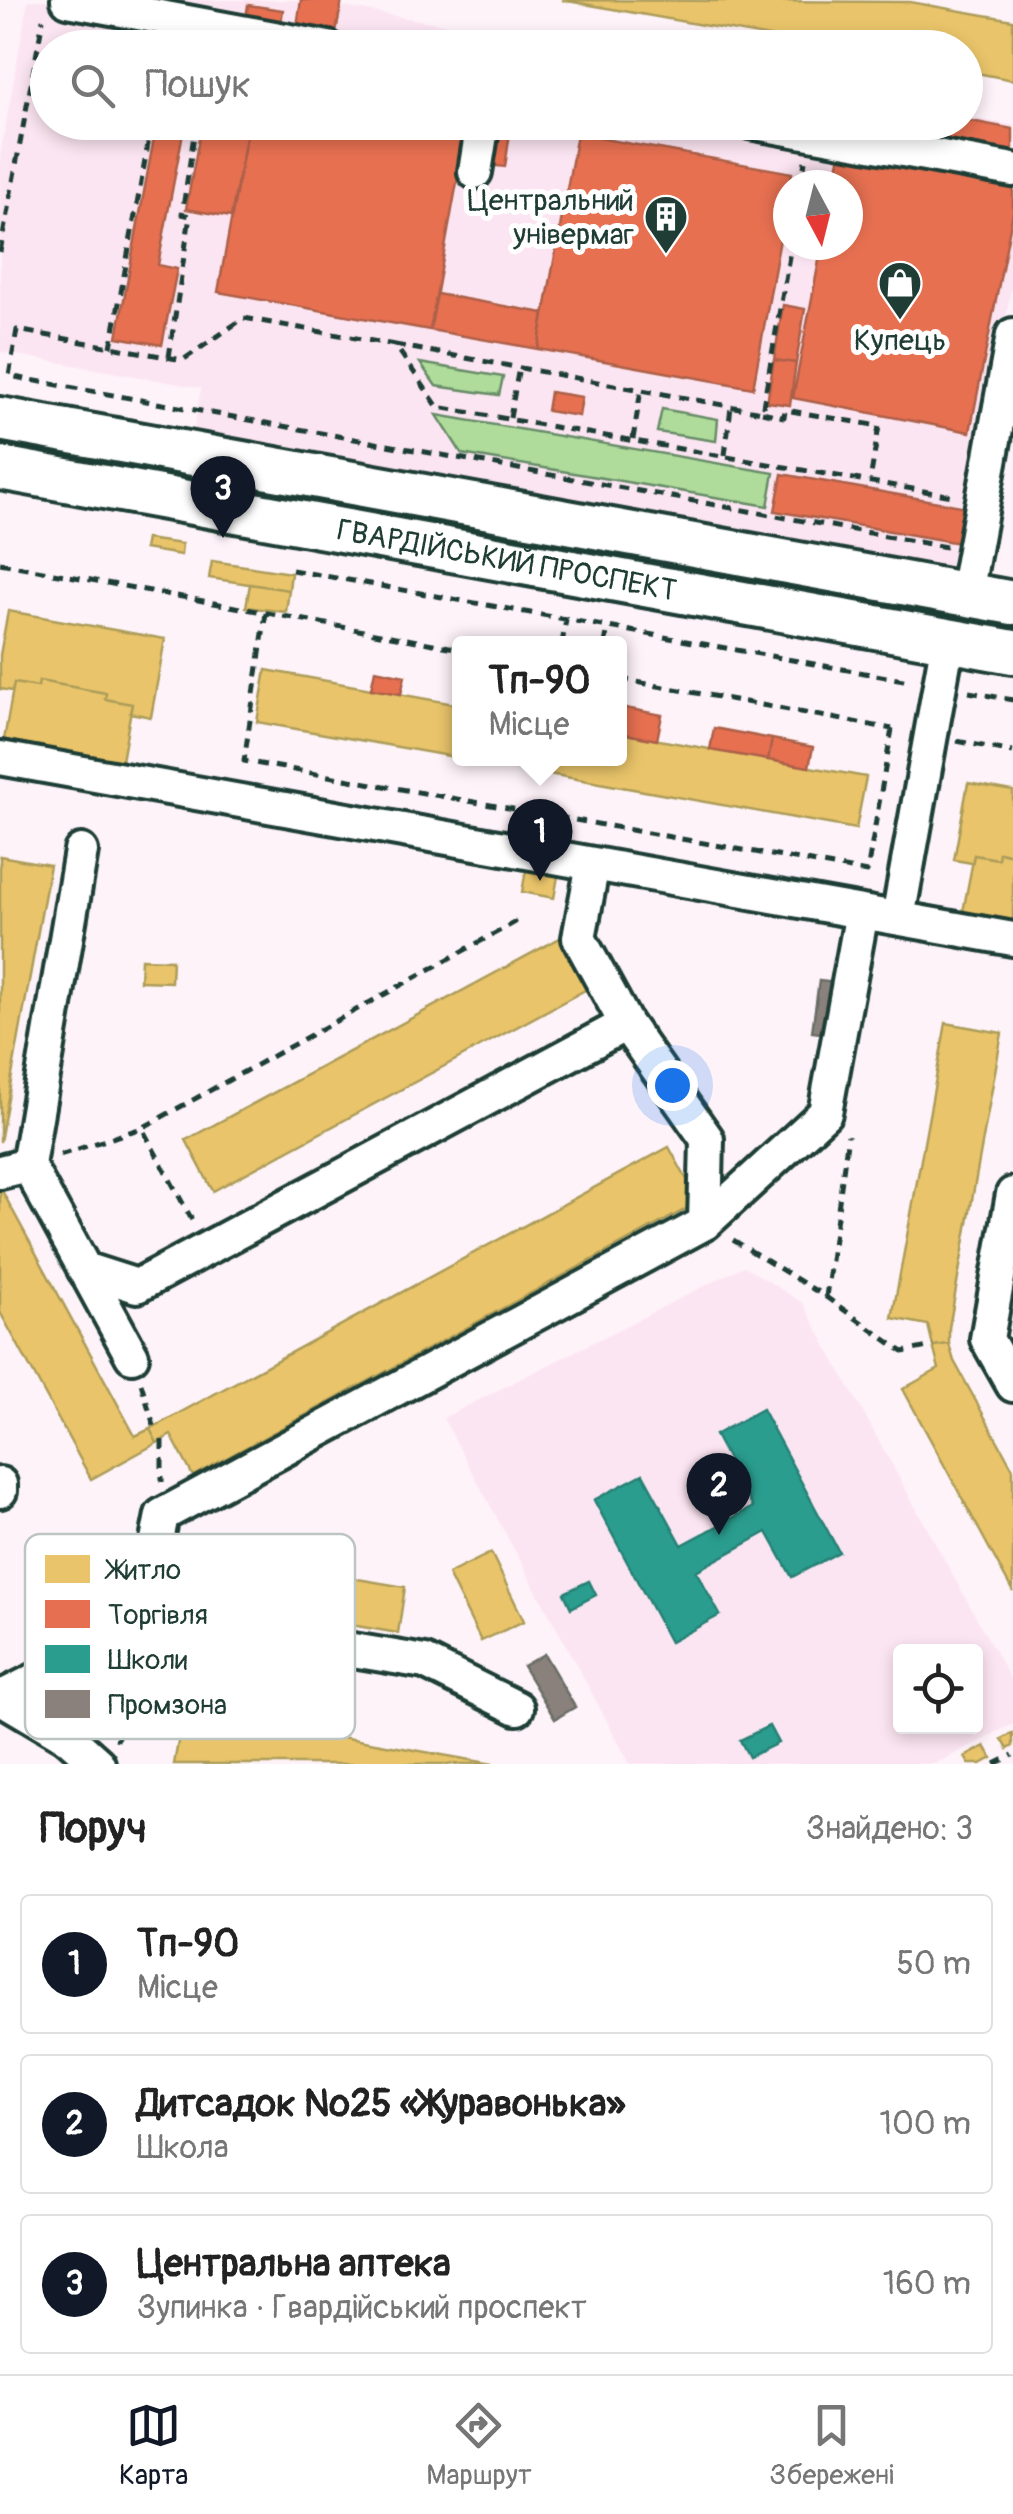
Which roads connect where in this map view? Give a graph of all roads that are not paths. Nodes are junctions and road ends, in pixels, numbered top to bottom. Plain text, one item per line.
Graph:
1 (56, 10) edge
2 (199, 30) edge
3 (480, 140) edge
4 (849, 140) edge
5 (1013, 170) edge
6 (475, 172) dead end
7 (1013, 335) edge
8 (1006, 408) edge
9 (0, 419) edge
10 (0, 468) edge
11 (966, 594) junction
12 (1013, 602) edge
13 (948, 640) junction
14 (1013, 652) edge
15 (0, 758) edge
16 (80, 852) dead end
17 (594, 864) junction
18 (862, 912) junction
19 (898, 918) junction
20 (1013, 940) edge
21 (626, 1024) junction
22 (14, 1168) edge
23 (1013, 1194) edge
24 (704, 1223) junction
25 (84, 1268) junction
26 (132, 1356) road end
27 (1013, 1385) edge
28 (158, 1534) edge
29 (355, 1652) edge
30 (25, 1684) edge
31 (1, 1697) edge
32 (518, 1708) dead end
33 (25, 1711) edge
34 (71, 1739) edge
35 (107, 1755) edge

1 - 2 lane
3 - 6 lane
4 - 5 lane
7 - 8 lane
8 - 11 lane
9 - 11 main road, ГВАРДІЙСЬКИЙ ПРОСПЕКТ
10 - 13 main road, ГВАРДІЙСЬКИЙ ПРОСПЕКТ
11 - 12 main road, ГВАРДІЙСЬКИЙ ПРОСПЕКТ
13 - 14 main road, ГВАРДІЙСЬКИЙ ПРОСПЕКТ
13 - 19 lane
15 - 17 lane
16 - 22 lane
17 - 18 lane
17 - 21 lane
18 - 19 lane
18 - 24 lane
19 - 20 lane
21 - 24 lane
21 - 25 lane
22 - 25 lane
23 - 27 lane
24 - 28 lane
25 - 26 lane
29 - 32 lane
30 - 31 lane
31 - 33 lane
34 - 35 lane

